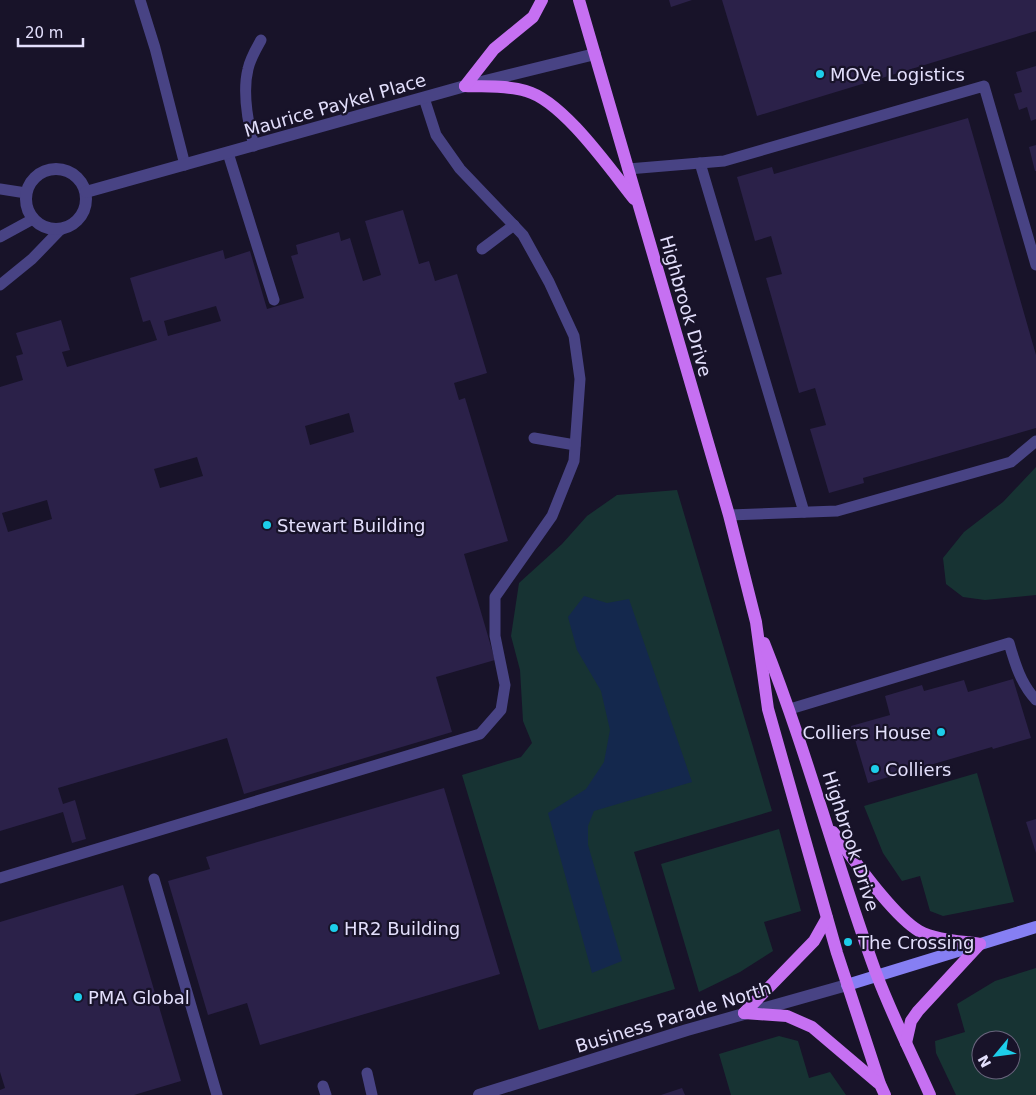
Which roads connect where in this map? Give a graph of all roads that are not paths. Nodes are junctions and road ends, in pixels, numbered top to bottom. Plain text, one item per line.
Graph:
1 (140, 0) edge
2 (542, 0) edge
3 (579, 0) edge
4 (261, 40) dead end
5 (595, 54) junction
6 (465, 86) junction
7 (424, 98) junction
8 (254, 146) junction
9 (228, 154) junction
10 (700, 163) junction
11 (185, 165) junction
12 (628, 169) junction
13 (0, 189) edge
14 (86, 192) junction
15 (26, 193) junction
16 (639, 205) junction
17 (33, 219) junction
18 (514, 225) junction
19 (60, 230) junction
20 (0, 238) edge
21 (482, 249) dead end
22 (1036, 265) edge
23 (0, 285) edge
24 (274, 300) dead end
25 (534, 438) dead end
26 (1036, 441) edge
27 (575, 444) junction
28 (804, 512) junction
29 (729, 515) junction
30 (756, 622) junction
31 (1036, 700) edge
32 (790, 709) junction
33 (825, 822) junction
34 (0, 878) edge
35 (154, 879) dead end
36 (827, 918) junction
37 (1036, 927) edge
38 (980, 944) junction
39 (877, 974) junction
40 (847, 985) junction
41 (744, 1013) junction
42 (906, 1043) junction
43 (367, 1074) dead end
44 (883, 1090) edge
45 (217, 1095) edge
46 (372, 1095) edge
47 (479, 1095) edge
48 (930, 1095) edge

1 - 11 lane
2 - 6 main road
3 - 5 main road, Highbrook Drive
4 - 8 lane
5 - 6 street, Maurice Paykel Place
5 - 12 main road, Highbrook Drive
6 - 7 street, Maurice Paykel Place
6 - 16 main road
7 - 8 street, Maurice Paykel Place
7 - 18 lane
8 - 9 street, Maurice Paykel Place
9 - 11 street, Maurice Paykel Place
9 - 24 lane
10 - 12 lane
10 - 22 lane
10 - 28 lane
11 - 14 street, Maurice Paykel Place
12 - 16 main road, Highbrook Drive
13 - 15 lane
14 - 15 street
14 - 19 street
15 - 17 street
16 - 29 main road, Highbrook Drive
17 - 19 street
17 - 20 lane
18 - 21 lane
18 - 27 lane
19 - 23 lane
25 - 27 lane
26 - 28 lane
27 - 34 lane
28 - 29 lane
29 - 30 main road, Highbrook Drive
30 - 32 main road, Highbrook Drive
30 - 36 main road, Highbrook Drive
31 - 32 lane
32 - 33 main road, Highbrook Drive
33 - 38 main road
33 - 39 main road, Highbrook Drive
35 - 45 lane
36 - 40 main road, Highbrook Drive
36 - 41 main road
37 - 38 main road, Business Parade North
38 - 39 main road, Business Parade North
38 - 42 main road
39 - 40 main road, Business Parade North
39 - 42 main road, Highbrook Drive
40 - 41 street, Business Parade North
40 - 44 main road, Highbrook Drive
41 - 44 main road
41 - 47 street, Business Parade North
42 - 48 main road, Highbrook Drive
43 - 46 lane

